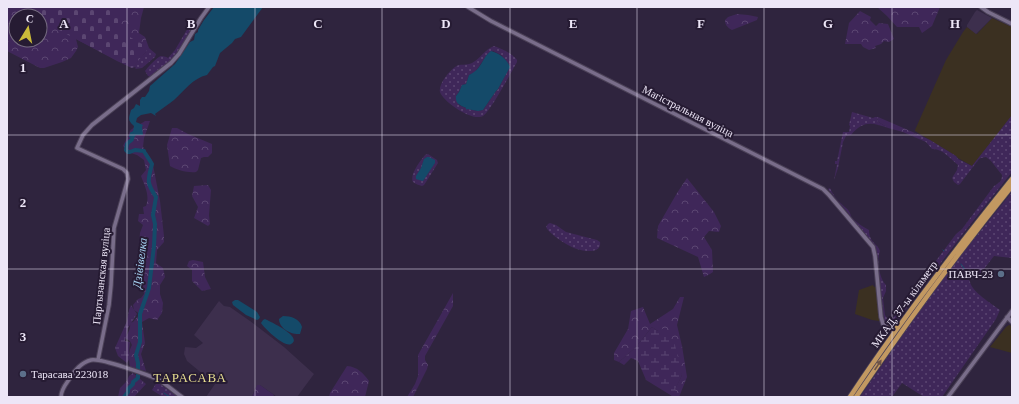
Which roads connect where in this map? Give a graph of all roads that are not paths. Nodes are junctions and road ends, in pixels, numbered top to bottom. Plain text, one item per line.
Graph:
1 (209, 7) edge
2 (468, 7) edge
3 (981, 7) edge
4 (1012, 24) edge
5 (1012, 179) edge
6 (1012, 186) edge
7 (978, 224) junction
8 (1012, 313) edge
9 (1007, 317) junction
10 (1012, 322) edge
11 (898, 327) junction
12 (888, 328) junction
13 (891, 337) junction
14 (98, 360) junction
15 (61, 397) edge
16 (182, 397) edge
17 (850, 397) edge
18 (856, 397) edge
19 (948, 397) edge

1 - 14 street, Партызанская вуліца
2 - 12 street, Магістральная вуліца
3 - 4 street
5 - 7 highway
6 - 7 highway
7 - 11 highway, МКАД, 37-ы кіламетр
18 -> 7 highway, МКАД, 37-ы кіламетр
8 - 9 street
9 - 10 street
9 - 19 street
11 - 12 highway
11 - 13 highway, МКАД, 37-ы кіламетр
12 - 13 highway
13 - 17 highway, МКАД, 37-ы кіламетр
14 - 15 street
14 - 16 street

